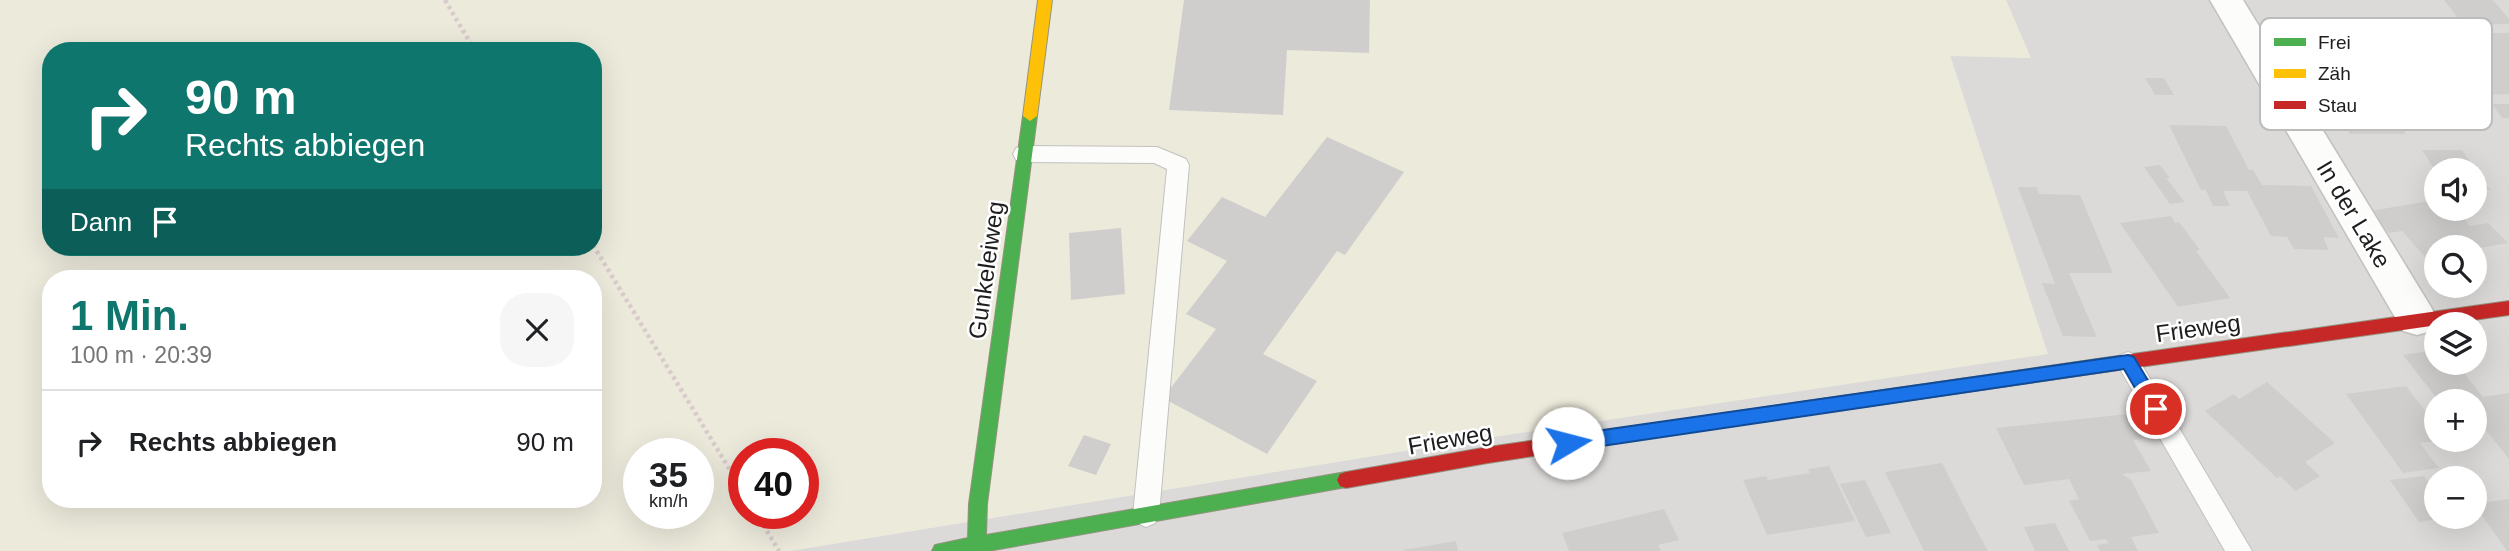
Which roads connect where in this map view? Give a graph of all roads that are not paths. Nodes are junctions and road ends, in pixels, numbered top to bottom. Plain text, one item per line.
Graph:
1 (1045, 0) edge
2 (2226, 0) edge
3 (2260, 57) edge
4 (2304, 130) edge
5 (1024, 154) junction
6 (2509, 308) edge
7 (2417, 319) junction
8 (2128, 362) junction
9 (1146, 515) junction
10 (977, 549) edge
11 (941, 551) edge
12 (2239, 551) edge

1 - 5 street, Gunkeleiweg
2 - 3 street, In der Lake
4 - 7 street, In der Lake
5 - 9 lane
5 - 10 street, Gunkeleiweg
6 - 7 street, Frieweg
7 - 8 street, Frieweg
8 - 9 street, Frieweg
8 - 12 lane
9 - 10 street, Frieweg
10 - 11 street, Frieweg

